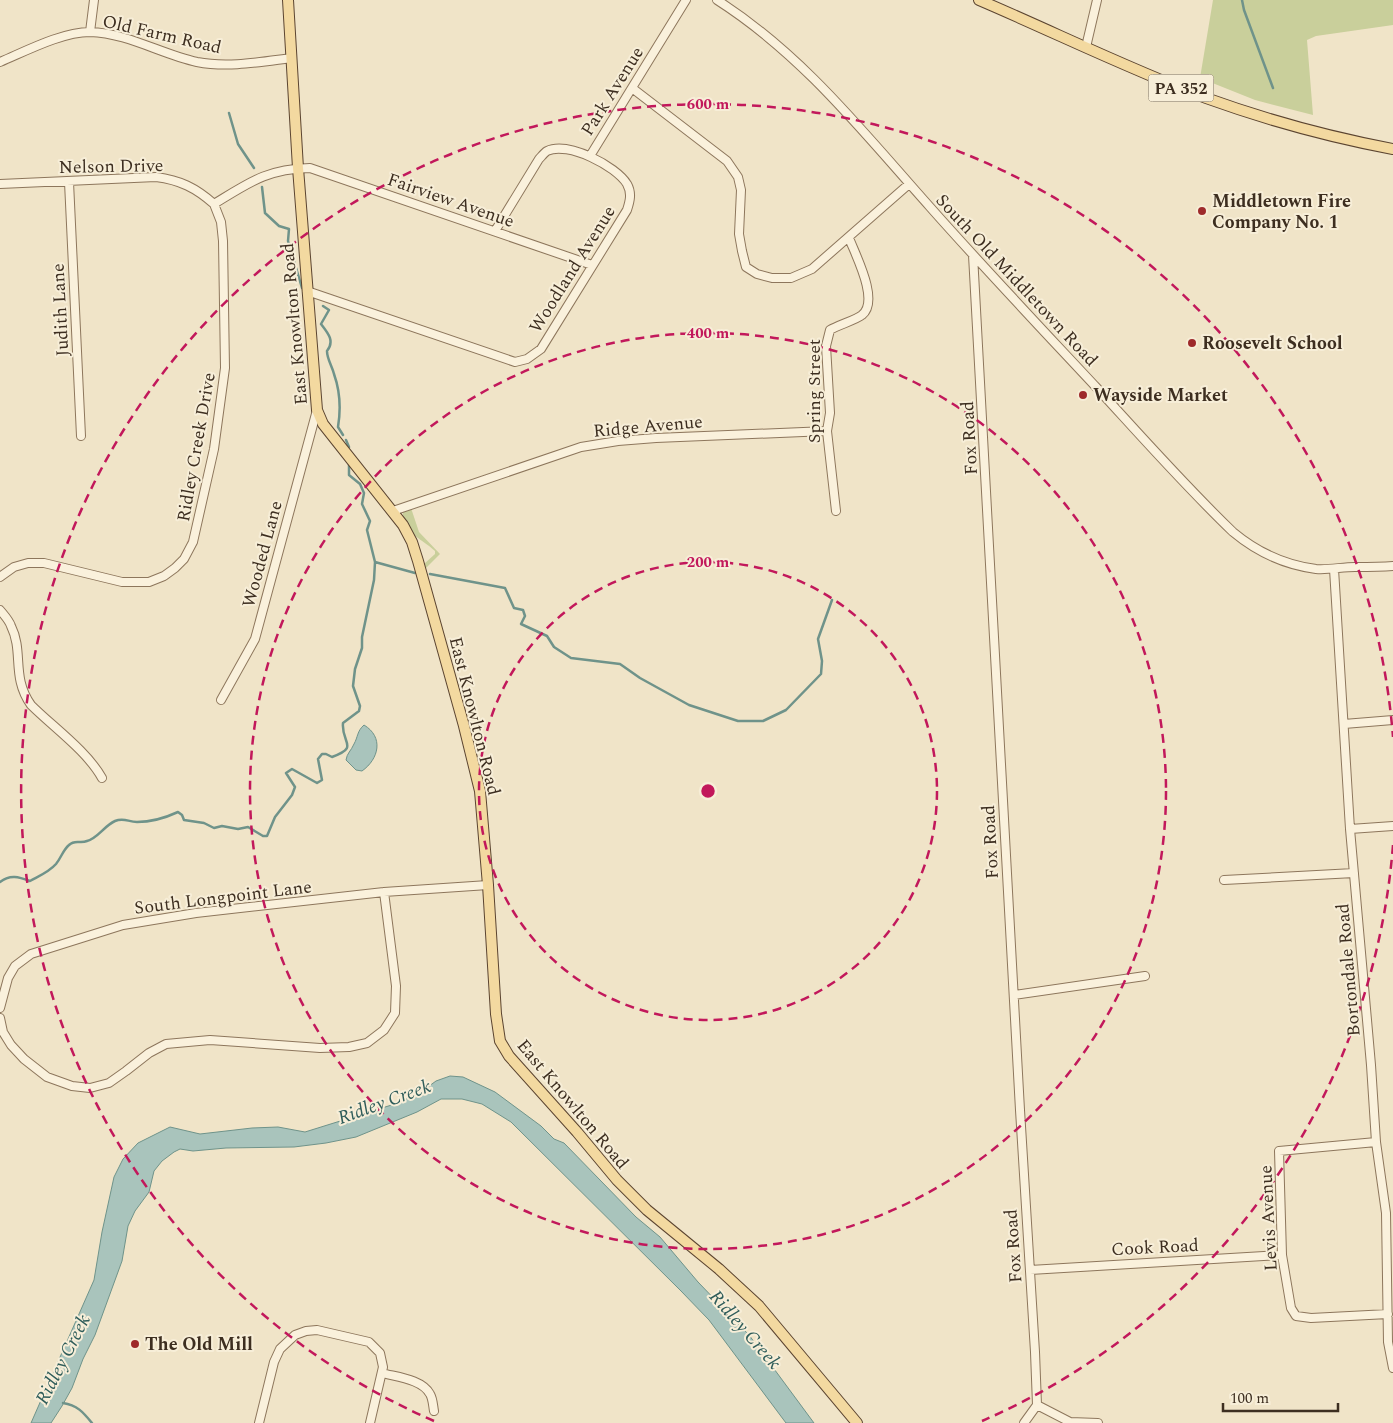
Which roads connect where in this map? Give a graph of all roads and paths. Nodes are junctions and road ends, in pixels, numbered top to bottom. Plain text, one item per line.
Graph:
1 (94, 0) edge
2 (288, 0) edge
3 (686, 0) edge
4 (718, 0) edge
5 (978, 0) edge
6 (1097, 0) edge
7 (90, 32) junction
8 (1086, 48) junction
9 (292, 58) junction
10 (0, 62) edge
11 (632, 88) junction
12 (1393, 149) edge
13 (590, 156) junction
14 (298, 168) junction
15 (69, 182) junction
16 (0, 184) edge
17 (909, 184) junction
18 (214, 204) junction
19 (496, 232) junction
20 (849, 238) junction
21 (973, 255) junction
22 (592, 265) junction
23 (307, 291) junction
24 (317, 410) junction
25 (827, 431) junction
26 (81, 436) dead end
27 (393, 511) junction
28 (836, 511) dead end
29 (1393, 566) edge
30 (1334, 569) junction
31 (0, 577) edge
32 (0, 610) edge
33 (221, 700) dead end
34 (1393, 720) edge
35 (1344, 724) junction
36 (102, 778) dead end
37 (1393, 826) edge
38 (1350, 829) junction
39 (1354, 873) junction
40 (1224, 880) dead end
41 (488, 885) junction
42 (384, 892) junction
43 (1145, 976) dead end
44 (1014, 995) junction
45 (0, 1008) edge
46 (0, 1018) edge
47 (1376, 1142) junction
48 (1390, 1214) edge
49 (1282, 1255) junction
50 (1030, 1270) junction
51 (1388, 1314) junction
52 (1390, 1342) edge
53 (1393, 1368) edge
54 (382, 1373) junction
55 (1036, 1405) junction
56 (434, 1410) dead end
57 (259, 1423) edge
58 (370, 1423) edge
59 (857, 1423) edge
60 (1024, 1423) edge
61 (1098, 1423) edge

1 - 7 street
2 - 9 main road, East Knowlton Road
3 - 11 street, Park Avenue
4 - 17 street, South Old Middletown Road
5 - 8 main road, PA 352
6 - 8 street
7 - 9 street, Old Farm Road
7 - 10 street, Old Farm Road
8 - 12 main road, PA 352
9 - 14 main road, East Knowlton Road
11 - 13 street, Park Avenue
11 - 20 street
13 - 19 street, Park Avenue
13 - 22 street, Woodland Avenue
14 - 18 street
14 - 19 street, Fairview Avenue
14 - 23 main road, East Knowlton Road
15 - 16 street, Nelson Drive
15 - 18 street, Nelson Drive
15 - 26 street, Judith Lane
17 - 20 street
17 - 21 street, South Old Middletown Road
18 - 31 street, Ridley Creek Drive
19 - 22 street, Fairview Avenue
20 - 25 street, Spring Street
21 - 30 street, South Old Middletown Road
21 - 44 street, Fox Road
22 - 23 street, Woodland Avenue
23 - 24 main road, East Knowlton Road
24 - 27 main road, East Knowlton Road
24 - 33 street, Wooded Lane
25 - 27 street, Ridge Avenue
25 - 28 street, Spring Street
27 - 41 main road, East Knowlton Road
29 - 30 street, South Old Middletown Road
30 - 35 street, Bortondale Road
32 - 36 street
34 - 35 street
35 - 38 street, Bortondale Road
37 - 38 street
38 - 39 street, Bortondale Road
39 - 40 street
39 - 47 street, Bortondale Road
41 - 42 street, South Longpoint Lane
41 - 59 main road, East Knowlton Road
42 - 45 street, South Longpoint Lane
42 - 46 street
43 - 44 street
44 - 50 street, Fox Road
47 - 48 street, Bortondale Road
47 - 49 street, Levis Avenue
48 - 51 street, Bortondale Road
49 - 50 street, Cook Road
49 - 51 street, Levis Avenue
50 - 55 street, Fox Road
51 - 52 street, Bortondale Road
52 - 53 street, Bortondale Road
54 - 56 street
54 - 57 street
54 - 58 street
55 - 60 street
55 - 61 street

